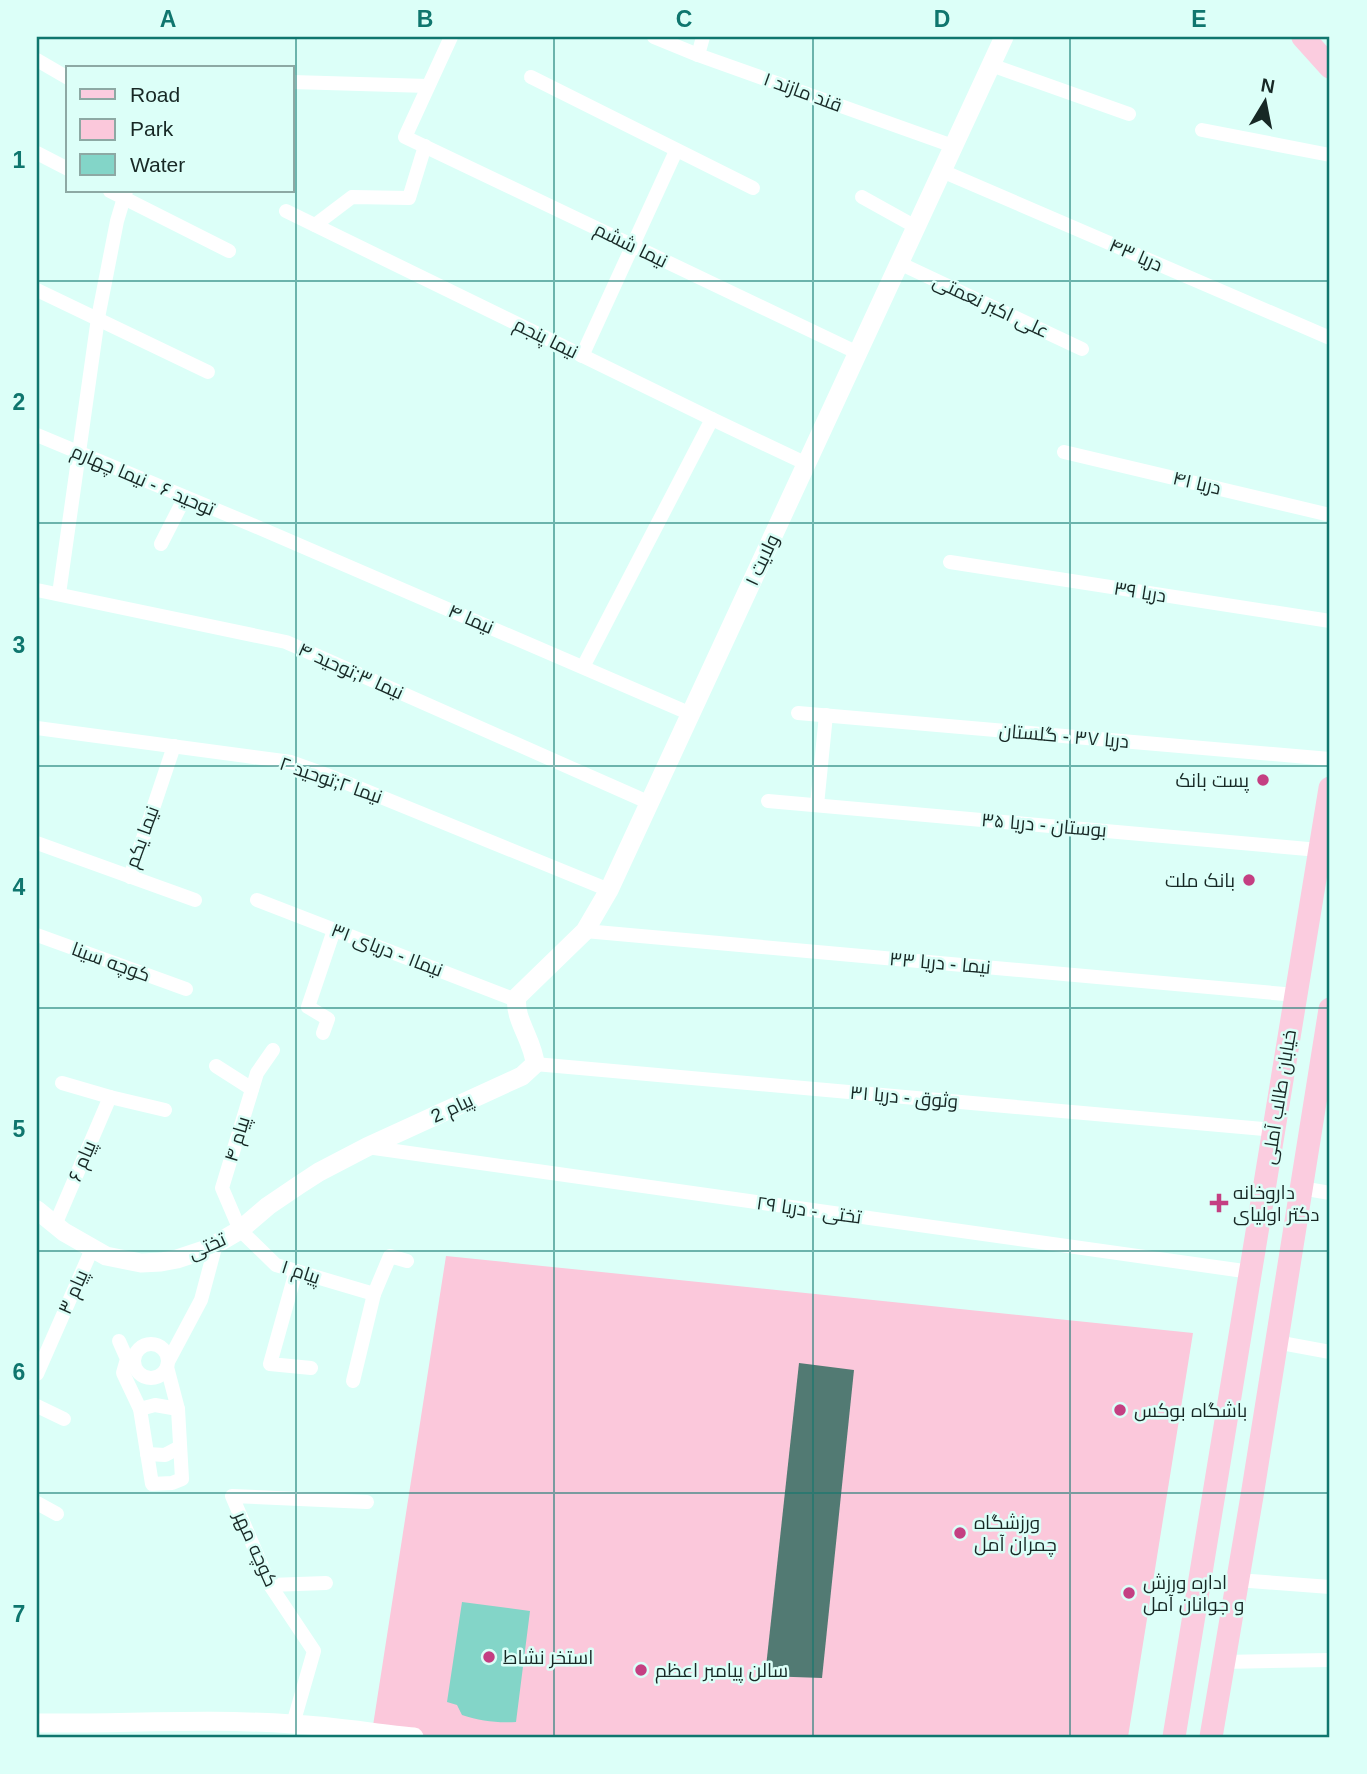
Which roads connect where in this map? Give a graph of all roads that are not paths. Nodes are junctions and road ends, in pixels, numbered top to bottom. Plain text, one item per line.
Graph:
1 (451, 37) edge
2 (654, 37) edge
3 (703, 37) edge
4 (1004, 37) edge
5 (1303, 37) edge
6 (698, 55) junction
7 (37, 60) edge
8 (991, 65) junction
9 (1330, 67) edge
10 (66, 77) edge
11 (531, 77) dead end
12 (294, 82) edge
13 (428, 86) junction
14 (1129, 114) dead end
15 (1202, 130) dead end
16 (425, 146) junction
17 (953, 146) junction
18 (676, 150) junction
19 (37, 153) edge
20 (1330, 155) edge
21 (66, 168) edge
22 (942, 172) junction
23 (753, 188) dead end
24 (120, 193) edge
25 (862, 197) dead end
26 (286, 211) dead end
27 (315, 225) junction
28 (916, 227) junction
29 (633, 246) junction
30 (229, 251) dead end
31 (899, 264) junction
32 (37, 290) edge
33 (98, 318) junction
34 (1330, 338) edge
35 (1082, 349) dead end
36 (858, 353) junction
37 (582, 356) junction
38 (208, 372) dead end
39 (712, 419) junction
40 (37, 435) edge
41 (1064, 452) dead end
42 (79, 453) junction
43 (807, 464) junction
44 (185, 497) junction
45 (1330, 515) edge
46 (250, 524) joint
47 (161, 544) dead end
48 (950, 562) dead end
49 (37, 590) edge
50 (59, 594) junction
51 (1330, 621) edge
52 (583, 667) junction
53 (798, 713) dead end
54 (691, 714) junction
55 (826, 715) junction
56 (37, 728) edge
57 (174, 746) junction
58 (1330, 759) edge
59 (1330, 788) edge
60 (768, 801) dead end
61 (650, 803) junction
62 (817, 805) junction
63 (37, 843) edge
64 (1319, 850) junction
65 (130, 877) junction
66 (609, 890) junction
67 (195, 900) dead end
68 (257, 900) dead end
69 (334, 930) junction
70 (585, 931) junction
71 (37, 935) edge
72 (186, 989) dead end
73 (1296, 995) junction
74 (516, 1000) junction
75 (1330, 1009) edge
76 (323, 1032) dead end
77 (273, 1049) dead end
78 (535, 1064) junction
79 (216, 1066) dead end
80 (62, 1083) dead end
81 (252, 1089) junction
82 (110, 1097) junction
83 (165, 1110) dead end
84 (1274, 1130) junction
85 (366, 1147) junction
86 (1301, 1188) junction
87 (1330, 1193) edge
88 (37, 1210) edge
89 (55, 1225) junction
90 (240, 1230) junction
91 (216, 1244) junction
92 (92, 1249) junction
93 (407, 1261) dead end
94 (296, 1271) junction
95 (1251, 1272) junction
96 (374, 1294) junction
97 (119, 1341) dead end
98 (1276, 1342) junction
99 (1330, 1352) edge
100 (130, 1359) junction
101 (168, 1363) junction
102 (38, 1368) edge
103 (311, 1368) dead end
104 (353, 1381) dead end
105 (1230, 1397) junction
106 (37, 1406) edge
107 (140, 1409) junction
108 (178, 1409) junction
109 (1264, 1412) junction
110 (65, 1419) dead end
111 (180, 1447) junction
112 (147, 1454) junction
113 (1213, 1494) junction
114 (1252, 1496) junction
115 (367, 1502) dead end
116 (37, 1503) edge
117 (57, 1514) dead end
118 (1237, 1580) junction
119 (326, 1583) dead end
120 (270, 1585) junction
121 (1330, 1587) edge
122 (1330, 1660) edge
123 (1223, 1662) junction
124 (37, 1723) edge
125 (293, 1724) junction
126 (104, 1731) edge
127 (414, 1737) edge
128 (1174, 1737) edge
129 (1211, 1737) edge

1 - 13 street
2 - 6 street, قند مازند ۱
3 - 6 street
4 - 8 street, ولایت ۱
5 - 9 main road
6 - 17 street, قند مازند ۱
7 - 10 street
8 - 14 street
8 - 17 street, ولایت ۱
11 - 18 street
12 - 13 street
13 - 16 street, نیما ششم
15 - 20 street
16 - 27 street
16 - 29 street, نیما ششم
17 - 22 street, ولایت ۱
18 - 23 street
18 - 29 street
19 - 21 street
22 - 28 street, ولایت ۱
22 - 34 street, دریا ۴۳
24 - 30 street
24 - 33 street
25 - 28 street
26 - 27 street, نیما پنجم
27 - 37 street, نیما پنجم
28 - 31 street, ولایت ۱
29 - 36 street, نیما ششم
29 - 37 street
31 - 35 street, علی اکبر نعمتی
31 - 36 street, ولایت ۱
32 - 33 street
33 - 38 street
33 - 42 street
36 - 43 street, ولایت ۱
37 - 39 street, نیما پنجم
39 - 43 street, نیما پنجم
39 - 52 street
40 - 42 street, توحید ۶ - نیما چهارم
41 - 45 street, دریا ۴۱
42 - 44 street, توحید ۶ - نیما چهارم
42 - 50 street
43 - 54 street, ولایت ۱
44 - 46 street, توحید ۶ - نیما چهارم
44 - 47 street
46 - 52 street, نیما ۴
48 - 51 street, دریا ۳۹
49 - 50 street, نیما ۳;توحید ۴
50 - 61 street, نیما ۳;توحید ۴
52 - 54 street, نیما ۴
53 - 55 street, دریا ۳۷ - گلستان
54 - 61 street, ولایت ۱
55 - 58 street, دریا ۳۷ - گلستان
55 - 62 street
56 - 57 street, نیما ۲;توحید ۲
57 - 65 street, نیما یکم
57 - 66 street, نیما ۲;توحید ۲
59 - 64 main road, خیابان طالب آملی
60 - 62 street, بوستان - دریا ۳۵
61 - 66 street, ولایت ۱
62 - 64 street, بوستان - دریا ۳۵
63 - 65 street, نیما یکم
64 - 73 main road, خیابان طالب آملی
65 - 67 street
66 - 70 street, ولایت ۱
68 - 69 street, نیما۱ - دریای ۳۱
69 - 74 street, نیما۱ - دریای ۳۱
69 - 76 street
70 - 73 street, نیما - دریا ۳۳
70 - 74 street, ولایت ۱
71 - 72 street, کوچه سینا
73 - 84 main road, خیابان طالب آملی
74 - 78 street
75 - 86 main road, خیابان طالب آملی
77 - 81 street, پیام ۴
78 - 84 street, وثوق - دریا ۳۱
78 - 85 street, پیام 2
79 - 81 street
80 - 82 street
81 - 90 street, پیام ۴
82 - 83 street
82 - 89 street, پیام ۶
84 - 95 main road, خیابان طالب آملی
85 - 90 street, تختی
85 - 95 street, تختی - دریا ۲۹
86 - 87 street
86 - 98 main road, خیابان طالب آملی
88 - 89 street, تختی
89 - 92 street, تختی
90 - 91 street, تختی
90 - 94 street, پیام ۱
91 - 92 street, تختی
91 - 101 street
92 - 102 street, پيام ۳
93 - 96 street
94 - 96 street, پیام ۱
94 - 103 street
95 - 105 main road, خیابان طالب آملی
96 - 104 street
97 - 100 street
98 - 99 street
98 - 109 main road, خیابان طالب آملی
100 - 101 street
100 - 101 street
100 - 107 street
101 - 108 street
105 - 109 main road
105 - 113 main road, خیابان طالب آملی
106 - 110 street
107 - 108 street
107 - 112 street
108 - 111 street
109 - 114 main road, خیابان طالب آملی
111 - 112 street
111 - 112 street
113 - 114 main road
113 - 128 main road, خیابان طالب آملی
114 - 118 main road, خیابان طالب آملی
115 - 120 street, کوچه مهر
116 - 117 street
118 - 121 street
118 - 123 main road, خیابان طالب آملی
119 - 120 street
120 - 125 street, کوچه مهر
122 - 123 street
123 - 129 main road, خیابان طالب آملی
124 - 126 street
125 - 126 street
125 - 127 street

